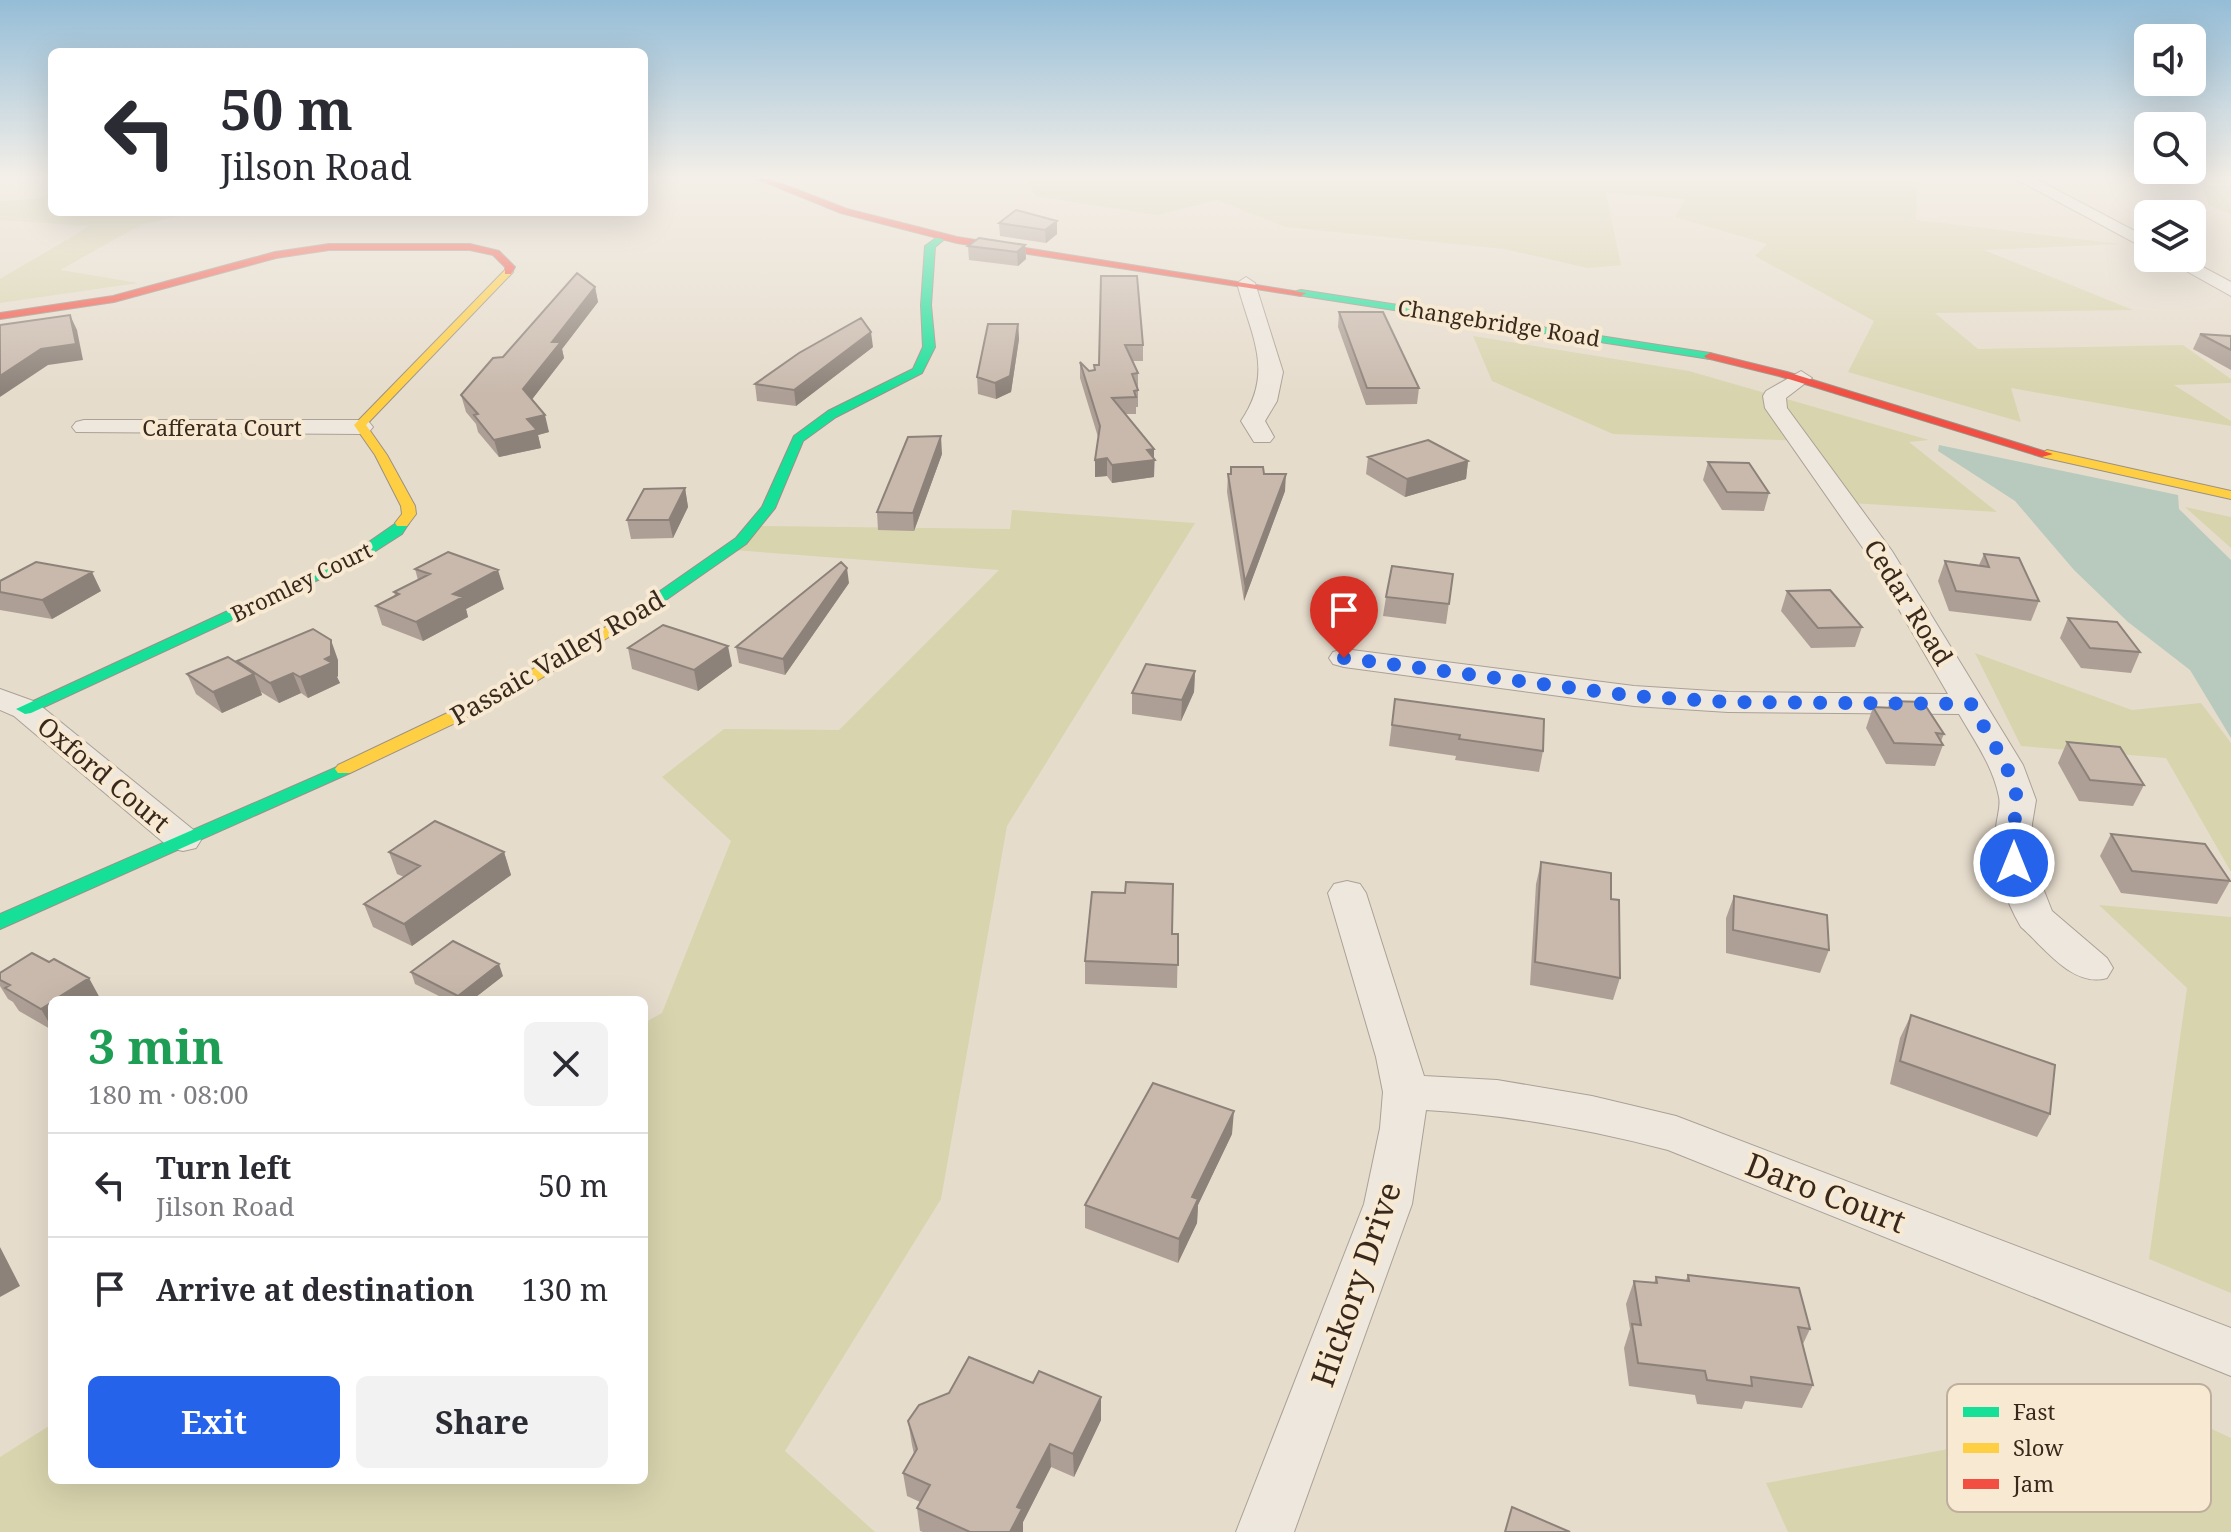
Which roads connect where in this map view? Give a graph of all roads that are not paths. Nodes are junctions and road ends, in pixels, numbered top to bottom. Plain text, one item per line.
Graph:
1 (301, 250) edge
2 (486, 250) edge
3 (930, 250) edge
4 (1031, 250) edge
5 (2198, 272) edge
6 (1246, 283) junction
7 (2231, 290) edge
8 (0, 316) edge
9 (1801, 378) junction
10 (84, 427) dead end
11 (361, 427) junction
12 (1262, 437) dead end
13 (2231, 495) edge
14 (1344, 658) dead end
15 (13, 704) edge
16 (1971, 704) junction
17 (183, 840) junction
18 (1347, 893) dead end
19 (0, 922) edge
20 (2093, 968) dead end
21 (1405, 1092) junction
22 (2231, 1352) edge
23 (1265, 1532) edge

1 - 8 street
2 - 11 street
3 - 17 street, Passaic Valley Road
4 - 6 street, Changebridge Road
5 - 7 street
6 - 9 street, Changebridge Road
6 - 12 street
9 - 13 street, Changebridge Road
9 - 16 street, Cedar Road
10 - 11 street, Cafferata Court
11 - 15 street, Bromley Court
14 - 16 street
15 - 17 street, Oxford Court
16 - 20 street, Cedar Road
17 - 19 street, Passaic Valley Road
18 - 21 street, Hickory Drive
21 - 22 street, Daro Court
21 - 23 street, Hickory Drive

